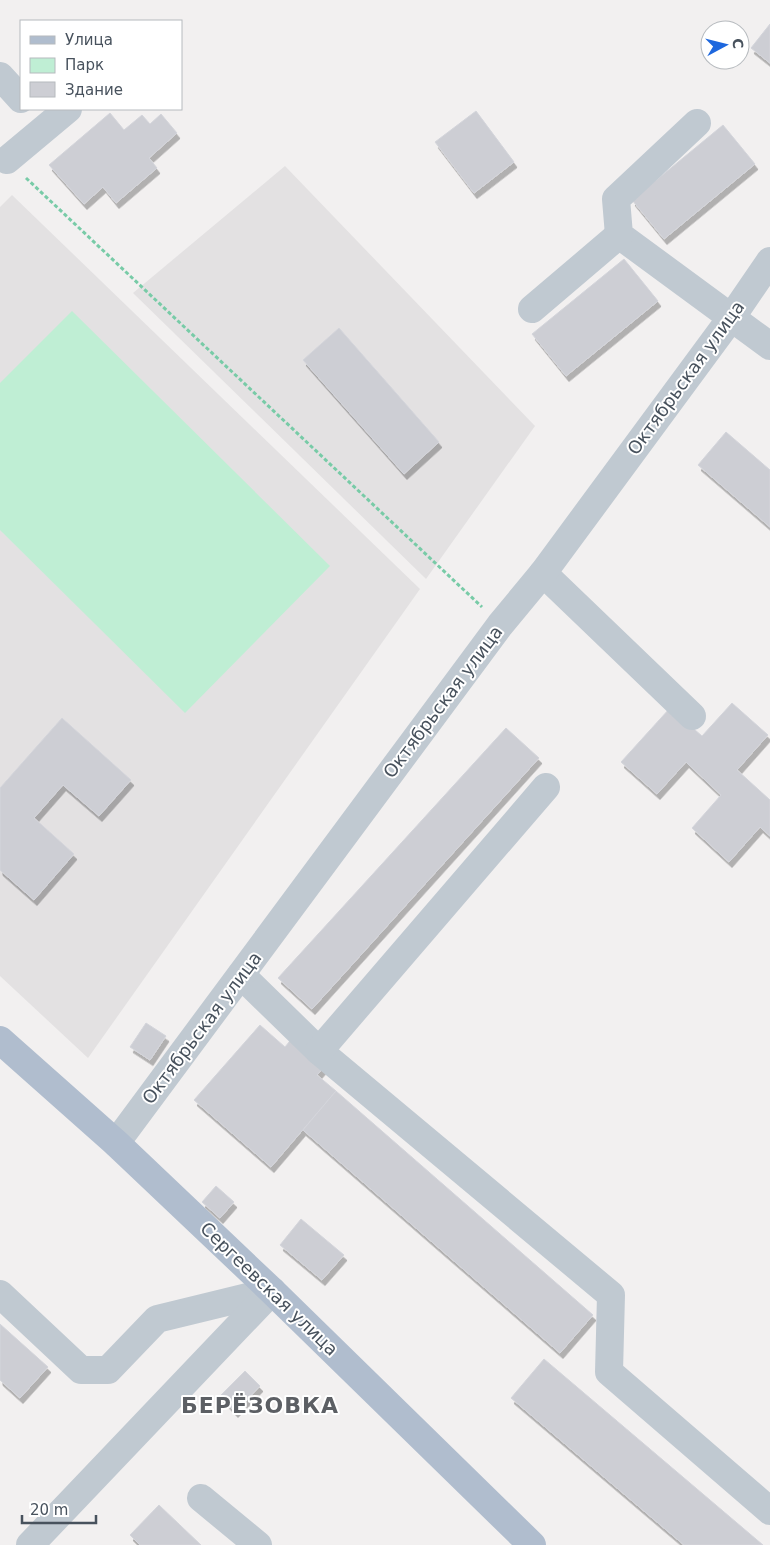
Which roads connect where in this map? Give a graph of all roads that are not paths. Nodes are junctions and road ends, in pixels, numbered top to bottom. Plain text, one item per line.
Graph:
1 (0, 76) edge
2 (20, 98) edge
3 (64, 110) edge
4 (38, 117) edge
5 (697, 123) dead end
6 (7, 160) road end
7 (619, 235) junction
8 (770, 260) edge
9 (532, 309) dead end
10 (731, 318) junction
11 (770, 346) edge
12 (543, 573) junction
13 (692, 716) dead end
14 (546, 787) dead end
15 (241, 975) junction
16 (0, 1040) edge
17 (319, 1051) junction
18 (116, 1143) junction
19 (272, 1291) junction
20 (0, 1294) edge
21 (201, 1498) dead end
22 (770, 1511) edge
23 (30, 1545) edge
24 (258, 1545) edge
25 (532, 1545) edge

1 - 2 street
3 - 4 street
4 - 6 street
5 - 7 street
7 - 9 street
7 - 10 street
8 - 10 street, Октябрьская улица
10 - 11 street
10 - 12 street, Октябрьская улица
12 - 13 street
12 - 15 street, Октябрьская улица
14 - 17 street
15 - 17 street
15 - 18 street, Октябрьская улица
16 - 18 main road, Сергеевская улица
17 - 22 street
18 - 19 main road, Сергеевская улица
19 - 20 street
19 - 23 street
19 - 25 main road, Сергеевская улица
21 - 24 street

